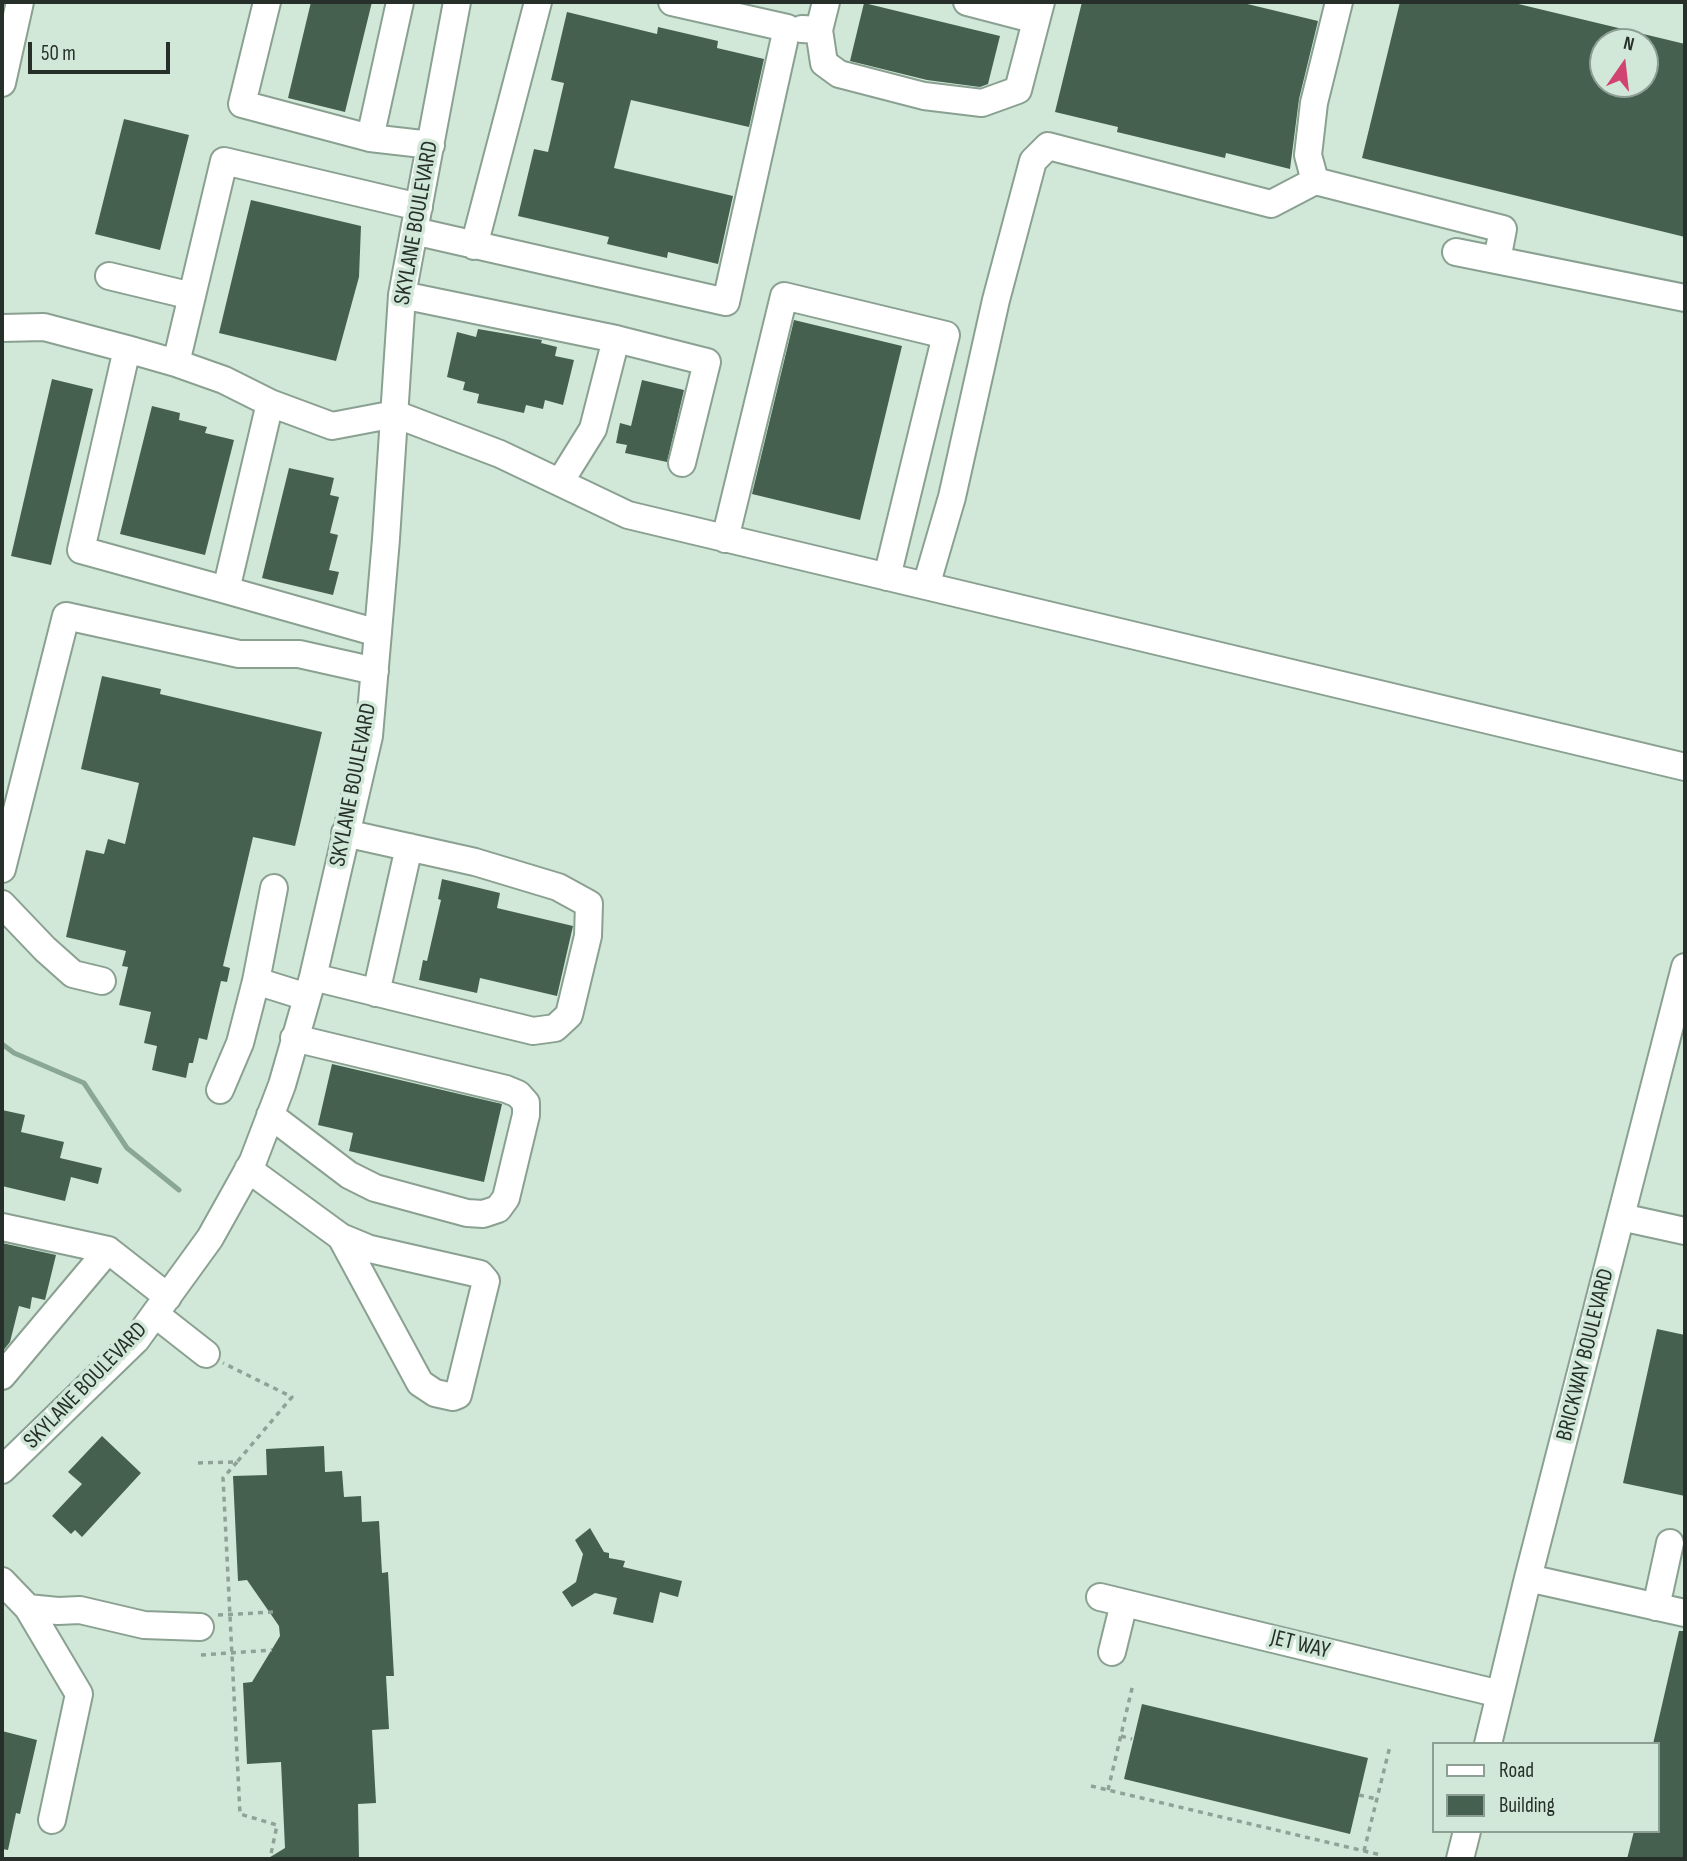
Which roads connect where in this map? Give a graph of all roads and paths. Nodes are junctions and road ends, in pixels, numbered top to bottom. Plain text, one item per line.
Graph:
1 (20, 2) edge
2 (267, 2) edge
3 (400, 2) edge
4 (457, 2) edge
5 (538, 2) edge
6 (671, 2) edge
7 (826, 2) edge
8 (967, 2) edge
9 (1339, 2) edge
10 (1039, 11) edge
11 (787, 28) junction
12 (819, 30) junction
13 (2, 83) edge
14 (370, 138) junction
15 (431, 145) junction
16 (1315, 181) junction
17 (417, 219) junction
18 (474, 246) junction
19 (1456, 252) dead end
20 (1497, 260) junction
21 (109, 276) dead end
22 (402, 295) junction
23 (192, 296) junction
24 (1685, 298) edge
25 (2, 328) edge
26 (616, 339) junction
27 (127, 349) junction
28 (176, 363) junction
29 (270, 403) junction
30 (395, 414) junction
31 (682, 463) dead end
32 (560, 482) junction
33 (724, 539) junction
34 (887, 577) junction
35 (926, 586) junction
36 (226, 590) junction
37 (378, 633) junction
38 (375, 671) junction
39 (1685, 767) edge
40 (345, 833) junction
41 (409, 847) junction
42 (2, 869) edge
43 (274, 888) dead end
44 (2, 904) edge
45 (1685, 967) edge
46 (102, 981) dead end
47 (256, 981) junction
48 (310, 987) junction
49 (376, 993) junction
50 (294, 1038) junction
51 (220, 1090) dead end
52 (270, 1115) junction
53 (248, 1170) junction
54 (1621, 1217) junction
55 (2, 1227) edge
56 (1685, 1231) edge
57 (341, 1237) junction
58 (108, 1250) junction
59 (161, 1305) junction
60 (206, 1354) joint
61 (2, 1376) edge
62 (237, 1462) junction
63 (198, 1463) dead end
64 (2, 1471) edge
65 (1670, 1542) dead end
66 (1528, 1578) junction
67 (2, 1581) edge
68 (1656, 1607) junction
69 (28, 1608) junction
70 (274, 1612) dead end
71 (1685, 1613) edge
72 (230, 1615) junction
73 (204, 1634) junction
74 (272, 1650) dead end
75 (1112, 1652) dead end
76 (232, 1653) junction
77 (1133, 1684) dead end
78 (1500, 1694) junction
79 (1121, 1736) junction
80 (1132, 1739) dead end
81 (1488, 1742) edge
82 (1390, 1746) dead end
83 (1091, 1786) dead end
84 (1108, 1790) junction
85 (1361, 1793) dead end
86 (1377, 1799) junction
87 (52, 1820) dead end
88 (1467, 1833) edge
89 (1364, 1851) junction
90 (1381, 1855) dead end
91 (270, 1859) edge
92 (1461, 1859) edge

1 - 13 street
2 - 14 street
3 - 14 street
4 - 15 street, SKYLANE BOULEVARD
5 - 18 street
6 - 11 street
7 - 12 street
8 - 10 street
9 - 16 street
10 - 12 street
11 - 12 street
11 - 18 street
14 - 15 street
15 - 17 street, SKYLANE BOULEVARD
16 - 20 street
16 - 35 street
17 - 18 street
17 - 22 street, SKYLANE BOULEVARD
17 - 23 street
19 - 20 street
20 - 24 street
21 - 23 street
22 - 26 street
22 - 30 street, SKYLANE BOULEVARD
23 - 28 street
25 - 27 street
26 - 31 street
26 - 32 street
27 - 28 street
27 - 36 street
28 - 29 street
29 - 30 street
29 - 36 street
30 - 32 street
30 - 37 street, SKYLANE BOULEVARD
32 - 33 street
33 - 34 street
33 - 34 street
34 - 35 street
35 - 39 street
36 - 37 street
37 - 38 street, SKYLANE BOULEVARD
38 - 40 street, SKYLANE BOULEVARD
38 - 42 street
40 - 41 street
40 - 48 street, SKYLANE BOULEVARD
41 - 49 street
41 - 49 street
43 - 47 street
44 - 46 street
45 - 54 street, BRICKWAY BOULEVARD
47 - 48 street
47 - 51 street
48 - 49 street
48 - 50 street, SKYLANE BOULEVARD
50 - 52 street, SKYLANE BOULEVARD
50 - 52 street
52 - 53 street, SKYLANE BOULEVARD
53 - 57 street
53 - 59 street, SKYLANE BOULEVARD
54 - 56 street
54 - 66 street, BRICKWAY BOULEVARD
55 - 58 street
57 - 57 street
58 - 59 street
58 - 61 street
59 - 60 street
59 - 64 street, SKYLANE BOULEVARD
60 - 62 path
62 - 63 path
62 - 72 path
65 - 68 street
66 - 68 street
66 - 78 street, BRICKWAY BOULEVARD
67 - 69 street
68 - 71 street
69 - 73 street
69 - 87 street
70 - 72 path
72 - 73 path
72 - 76 path
73 - 76 path
74 - 76 path
75 - 78 street, JET WAY
76 - 91 path
77 - 79 path
78 - 81 street, BRICKWAY BOULEVARD
79 - 80 path
79 - 84 path
82 - 86 path
83 - 84 path
84 - 89 path
85 - 86 path
86 - 89 path
88 - 92 street
89 - 90 path

